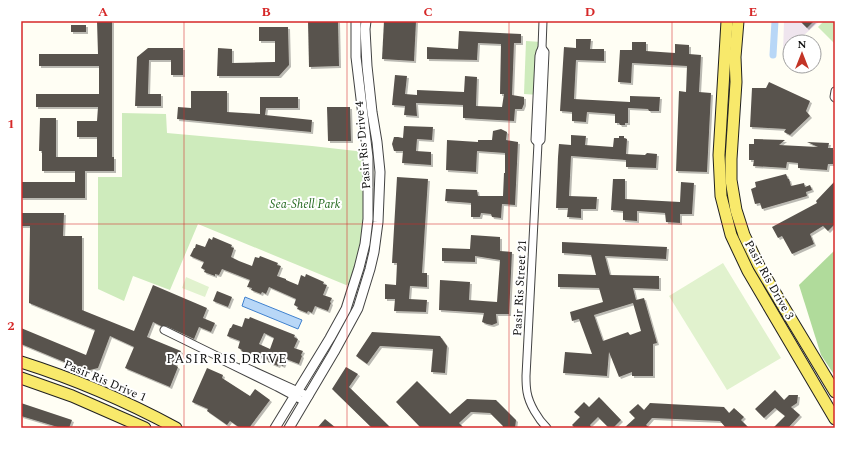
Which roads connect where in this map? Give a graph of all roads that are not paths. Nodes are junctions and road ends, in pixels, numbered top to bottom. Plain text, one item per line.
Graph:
1 (356, 21) edge
2 (366, 21) edge
3 (543, 21) edge
4 (727, 21) edge
5 (738, 21) edge
6 (835, 91) edge
7 (835, 98) edge
8 (164, 330) dead end
9 (21, 362) edge
10 (21, 378) edge
11 (835, 392) edge
12 (296, 393) junction
13 (307, 399) junction
14 (835, 419) edge
15 (145, 428) edge
16 (176, 428) edge
17 (275, 428) edge
18 (289, 428) edge
19 (547, 428) edge

1 - 12 street, Pasir Ris Drive 4
2 - 13 street, Pasir Ris Drive 4
3 - 19 street, Pasir Ris Street 21
4 - 14 main road, Pasir Ris Drive 3
5 - 11 main road, Pasir Ris Drive 3
6 - 7 street
8 - 12 street
9 - 16 main road, Pasir Ris Drive 1
10 - 15 main road
12 - 13 street
12 - 17 street, Pasir Ris Drive 4
13 - 18 street, Pasir Ris Drive 4

